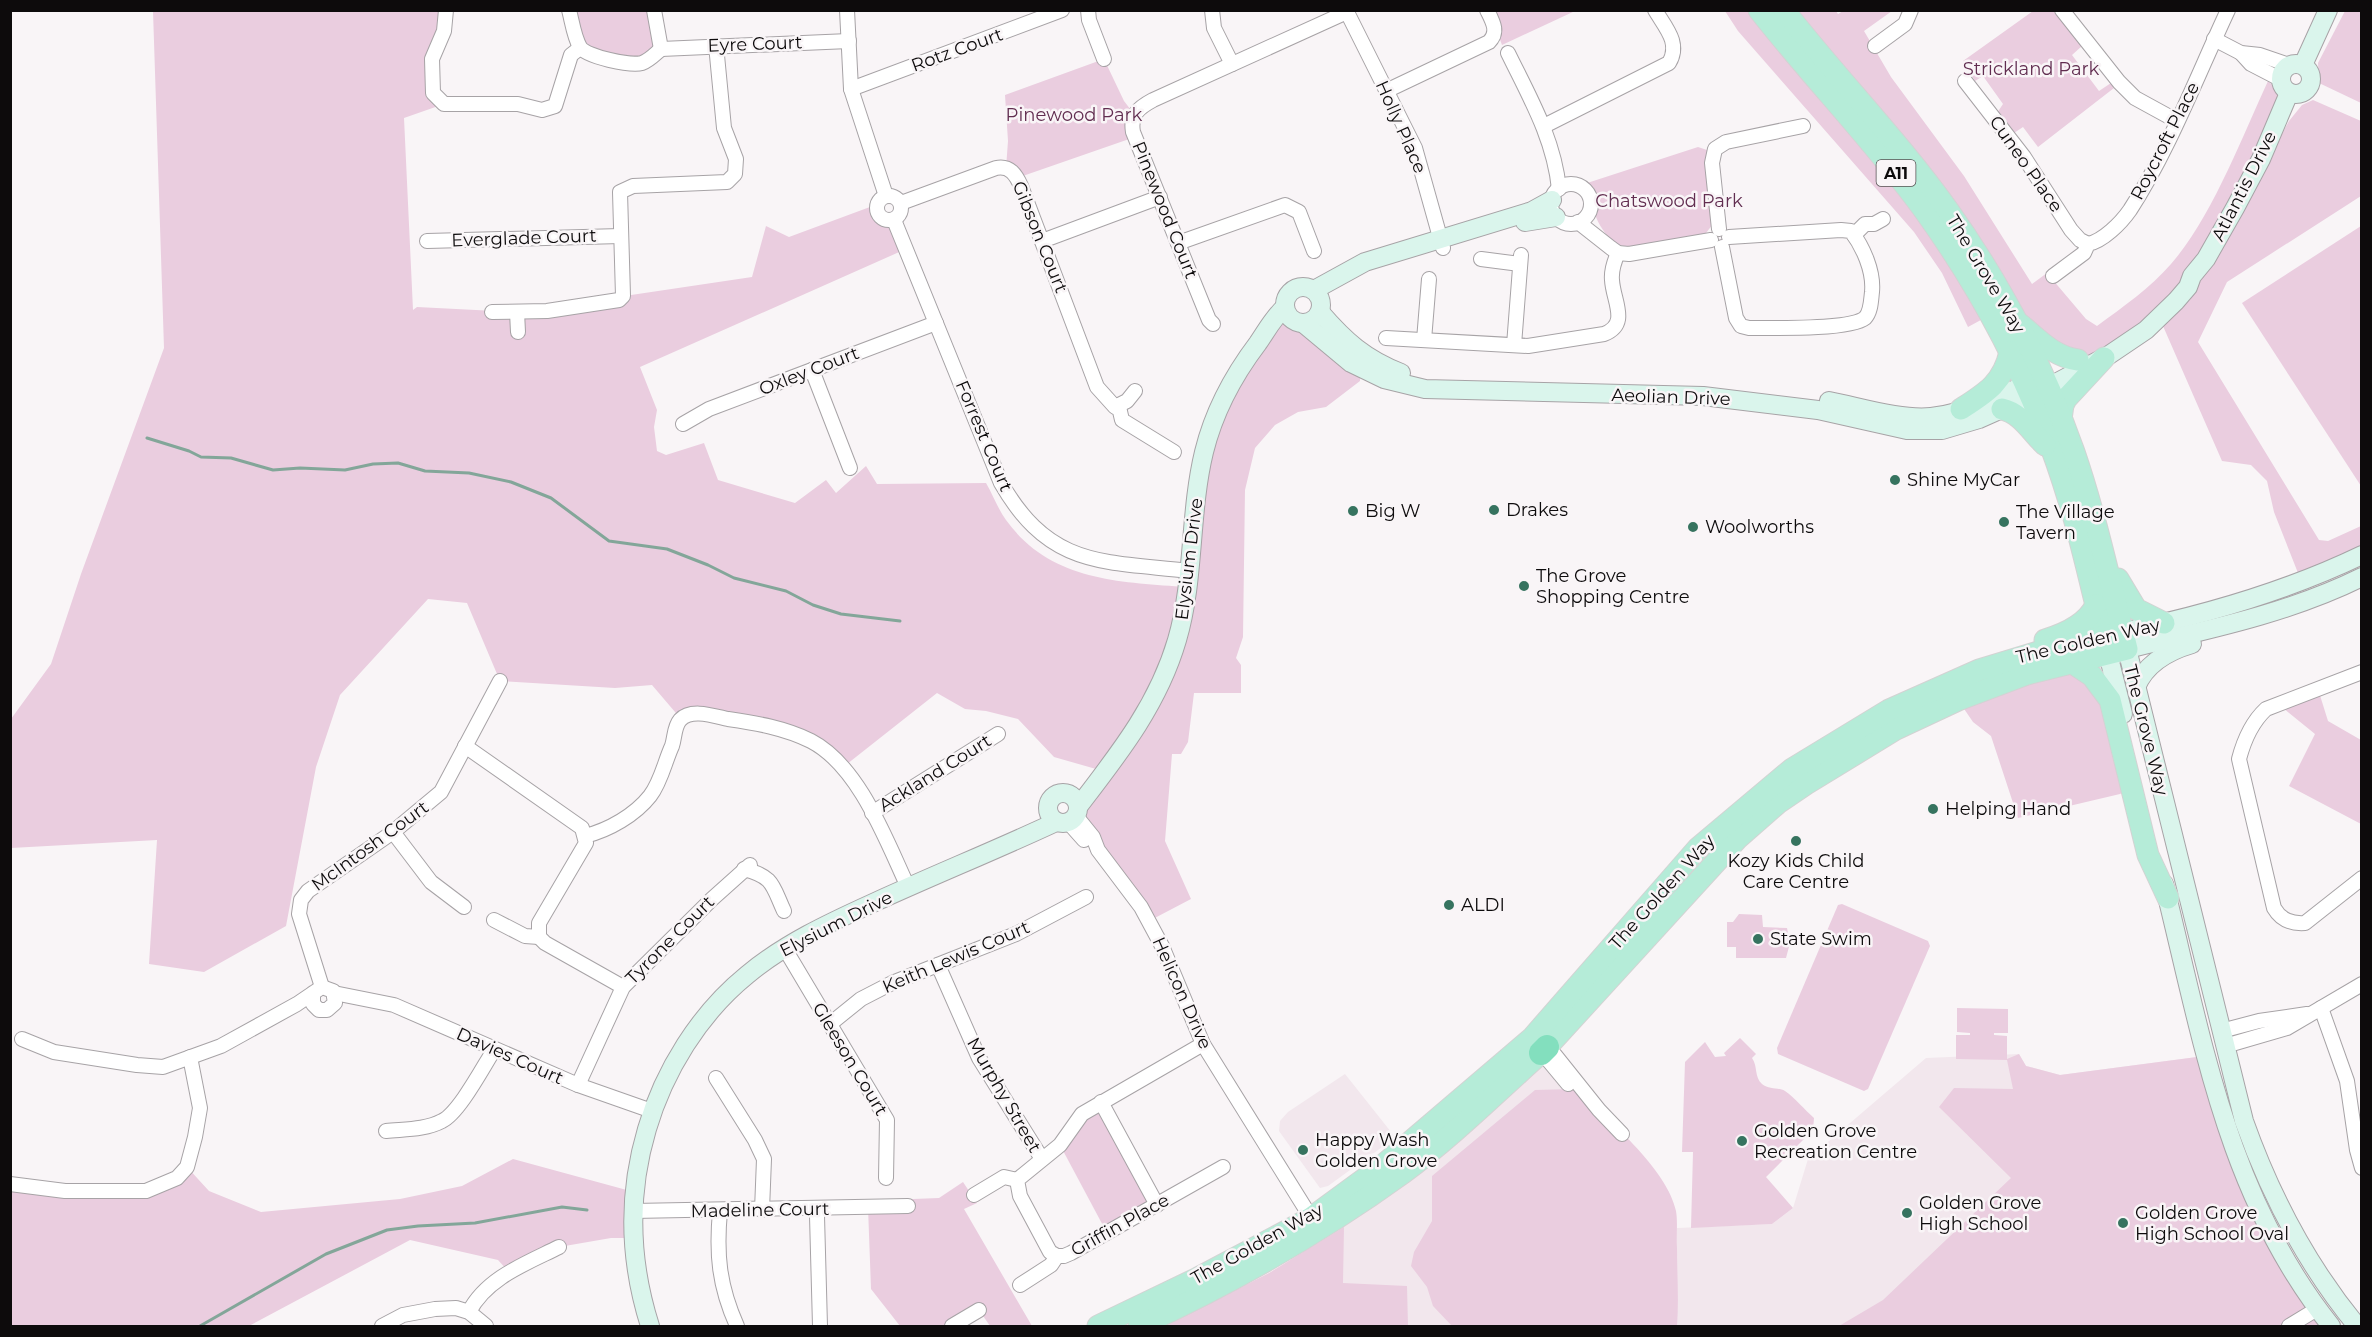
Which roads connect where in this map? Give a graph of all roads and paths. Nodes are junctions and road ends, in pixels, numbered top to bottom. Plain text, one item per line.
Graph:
1 (446, 10) edge
2 (569, 10) edge
3 (654, 10) edge
4 (847, 10) edge
5 (1062, 10) edge
6 (1088, 10) edge
7 (1212, 10) edge
8 (1487, 10) edge
9 (1655, 10) edge
10 (1759, 10) edge
11 (1784, 10) edge
12 (1915, 10) edge
13 (2228, 10) edge
14 (2328, 10) edge
15 (1347, 11) edge
16 (2062, 11) edge
17 (2214, 39) junction
18 (849, 40) junction
19 (717, 45) junction
20 (1875, 46) dead end
21 (580, 48) junction
22 (661, 49) junction
23 (1508, 53) dead end
24 (1104, 59) dead end
25 (1232, 64) junction
26 (2290, 76) junction
27 (1965, 81) dead end
28 (851, 89) junction
29 (1386, 91) junction
30 (2177, 121) junction
31 (1544, 126) junction
32 (1803, 126) dead end
33 (886, 196) junction
34 (1160, 197) junction
35 (1559, 197) junction
36 (901, 203) junction
37 (1589, 212) junction
38 (1883, 219) dead end
39 (894, 220) junction
40 (1578, 222) junction
41 (1854, 235) junction
42 (621, 236) junction
43 (1720, 238) junction
44 (427, 241) dead end
45 (1042, 241) junction
46 (1178, 243) junction
47 (1442, 244) junction
48 (2088, 244) junction
49 (1615, 250) junction
50 (1314, 251) dead end
51 (1481, 260) dead end
52 (2053, 276) dead end
53 (2192, 276) junction
54 (1429, 279) dead end
55 (1318, 300) junction
56 (492, 312) dead end
57 (517, 312) junction
58 (1294, 317) junction
59 (2014, 320) junction
60 (936, 323) junction
61 (1213, 324) dead end
62 (518, 332) dead end
63 (1386, 338) dead end
64 (1424, 340) junction
65 (1514, 345) junction
66 (2010, 352) junction
67 (2104, 358) junction
68 (2078, 360) junction
69 (812, 370) junction
70 (2037, 386) junction
71 (1135, 391) dead end
72 (1119, 406) junction
73 (1961, 409) junction
74 (2002, 409) junction
75 (2061, 419) junction
76 (684, 424) dead end
77 (1174, 452) dead end
78 (2052, 452) junction
79 (850, 468) dead end
80 (2103, 549) junction
81 (2361, 555) edge
82 (1189, 571) junction
83 (2361, 577) edge
84 (2096, 605) junction
85 (2244, 622) junction
86 (2164, 623) junction
87 (2115, 643) junction
88 (2071, 662) junction
89 (2361, 672) edge
90 (1972, 674) junction
91 (500, 681) dead end
92 (2136, 687) junction
93 (998, 734) dead end
94 (465, 746) junction
95 (1799, 777) junction
96 (1066, 812) junction
97 (872, 813) junction
98 (393, 832) junction
99 (585, 836) junction
100 (2361, 878) edge
101 (908, 887) junction
102 (1086, 897) dead end
103 (2168, 898) junction
104 (464, 907) dead end
105 (784, 911) dead end
106 (494, 920) dead end
107 (539, 937) junction
108 (785, 949) junction
109 (1611, 963) junction
110 (938, 965) junction
111 (2361, 984) edge
112 (623, 987) junction
113 (323, 996) junction
114 (2315, 1011) junction
115 (830, 1024) junction
116 (2223, 1038) junction
117 (22, 1039) dead end
118 (2204, 1043) junction
119 (1203, 1044) junction
120 (1540, 1046) junction
121 (494, 1050) junction
122 (190, 1057) junction
123 (2361, 1076) edge
124 (716, 1078) dead end
125 (2348, 1081) junction
126 (578, 1085) junction
127 (1101, 1102) junction
128 (652, 1111) junction
129 (386, 1131) dead end
130 (1622, 1134) dead end
131 (1042, 1159) junction
132 (1223, 1167) dead end
133 (2361, 1168) edge
134 (1020, 1177) junction
135 (886, 1178) dead end
136 (10, 1184) edge
137 (974, 1195) dead end
138 (1157, 1205) junction
139 (908, 1206) dead end
140 (820, 1209) junction
141 (762, 1210) junction
142 (633, 1211) junction
143 (720, 1211) junction
144 (1315, 1224) junction
145 (559, 1247) dead end
146 (1057, 1256) junction
147 (1020, 1285) dead end
148 (2334, 1297) junction
149 (2317, 1309) junction
150 (979, 1310) dead end
151 (469, 1312) junction
152 (382, 1326) edge
153 (486, 1326) edge
154 (650, 1326) edge
155 (736, 1326) edge
156 (820, 1326) edge
157 (952, 1326) edge
158 (1098, 1326) edge
159 (1139, 1326) edge
160 (2289, 1326) edge
161 (2331, 1326) edge
162 (2357, 1326) edge

1 - 21 street
2 - 21 street
3 - 22 street
4 - 18 street
5 - 28 street, Rotz Court
6 - 24 street
7 - 25 street
8 - 29 street
9 - 31 street
10 - 66 main road, The Grove Way / A11
11 - 59 main road, The Grove Way / A11
12 - 20 street
13 - 17 street, Roycroft Place
14 - 26 street, Atlantis Drive
15 - 25 street, Pinewood Court
15 - 29 street, Holly Place
16 - 30 street
17 - 26 street
17 - 30 street, Roycroft Place
18 - 19 street, Eyre Court
18 - 28 street
19 - 22 street, Eyre Court
19 - 42 street
21 - 22 street
23 - 31 street
25 - 34 street, Pinewood Court
26 - 53 street, Atlantis Drive
27 - 48 street, Cuneo Place
28 - 33 street
29 - 47 street, Holly Place
30 - 48 street, Roycroft Place
31 - 35 street
32 - 43 street
33 - 36 street
33 - 39 street
34 - 45 street
34 - 46 street, Pinewood Court
35 - 37 street
35 - 40 street
35 - 47 street
36 - 39 street
36 - 45 street, Gibson Court
37 - 40 street
37 - 49 street
38 - 41 street
39 - 60 street, Forrest Court
40 - 49 street
41 - 43 street
41 - 43 street
42 - 44 street, Everglade Court
42 - 57 street
43 - 49 street
45 - 72 street, Gibson Court
46 - 50 street
46 - 61 street, Pinewood Court
47 - 55 street
48 - 52 street, Roycroft Place
49 - 65 street
51 - 65 street
53 - 67 street, Atlantis Drive
53 - 68 street, Atlantis Drive
54 - 64 street
55 - 58 street
55 - 58 street
55 - 73 street, Aeolian Drive
56 - 57 street
57 - 62 street
58 - 74 street, Aeolian Drive
58 - 82 street, Elysium Drive
59 - 68 main road
59 - 70 main road, The Grove Way / A11
60 - 69 street, Oxley Court
60 - 82 street, Forrest Court
63 - 64 street
64 - 65 street
66 - 70 main road, The Grove Way / A11
66 - 73 main road
67 - 70 street, Atlantis Drive
67 - 75 main road
68 - 70 street, Atlantis Drive
69 - 76 street, Oxley Court
69 - 79 street
70 - 73 street, Aeolian Drive
70 - 74 street, Aeolian Drive
70 - 75 main road, The Grove Way / A11
70 - 78 main road, The Grove Way / A11
71 - 72 street
72 - 77 street, Gibson Court
74 - 78 main road
75 - 80 main road, The Grove Way / A11
78 - 84 main road, The Grove Way / A11
80 - 86 main road
80 - 87 main road, The Grove Way / A11
81 - 86 street, The Golden Way
82 - 96 street, Elysium Drive
83 - 85 street, The Golden Way
84 - 87 main road, The Grove Way / A11
84 - 90 main road
85 - 87 street, The Golden Way
85 - 92 street
86 - 87 street, The Golden Way
87 - 88 main road, The Golden Way
87 - 90 main road, The Golden Way
87 - 92 street, The Grove Way / A11
87 - 103 street, The Grove Way / A11
88 - 95 main road, The Golden Way
88 - 103 main road
89 - 100 street
90 - 95 main road, The Golden Way
91 - 94 street, McIntosh Court
92 - 116 street, The Grove Way / A11
93 - 97 street, Ackland Court
94 - 98 street, McIntosh Court
94 - 99 street
95 - 109 main road, The Golden Way
95 - 109 main road, The Golden Way
96 - 101 street, Elysium Drive
96 - 119 street, Helicon Drive
97 - 99 street
97 - 101 street
98 - 104 street
98 - 113 street, McIntosh Court
99 - 107 street
101 - 108 street, Elysium Drive
102 - 110 street, Keith Lewis Court
103 - 118 street, The Grove Way / A11
105 - 112 street, Tyrone Court
106 - 107 street
107 - 112 street
108 - 115 street, Gleeson Court
108 - 128 street, Elysium Drive
109 - 120 main road, The Golden Way
110 - 115 street, Keith Lewis Court
110 - 131 street, Murphy Street
111 - 114 street
112 - 126 street, Tyrone Court
113 - 121 street, Davies Court
113 - 122 street
114 - 116 street
114 - 125 street
115 - 135 street, Gleeson Court
116 - 118 street
116 - 148 street, The Grove Way / A11
117 - 122 street
118 - 149 street, The Grove Way / A11
119 - 127 street
119 - 144 street, Helicon Drive
120 - 130 street
120 - 144 main road, The Golden Way
121 - 126 street, Davies Court
121 - 129 street
122 - 136 street
123 - 125 street
124 - 141 street
125 - 133 street
126 - 128 street, Davies Court
127 - 131 street
127 - 138 street
128 - 142 street, Elysium Drive
131 - 134 street
132 - 138 street, Griffin Place
134 - 137 street
134 - 146 street
138 - 146 street, Griffin Place
139 - 140 street, Madeline Court
140 - 141 street, Madeline Court
140 - 156 street
141 - 143 street, Madeline Court
142 - 143 street, Madeline Court
142 - 154 street, Elysium Drive
143 - 155 street
144 - 158 main road, The Golden Way
144 - 159 main road, The Golden Way
145 - 151 street
146 - 147 street, Griffin Place
148 - 149 street
148 - 162 street, The Grove Way / A11
149 - 160 street
149 - 161 street, The Grove Way / A11
150 - 157 street
151 - 152 street
151 - 153 street

